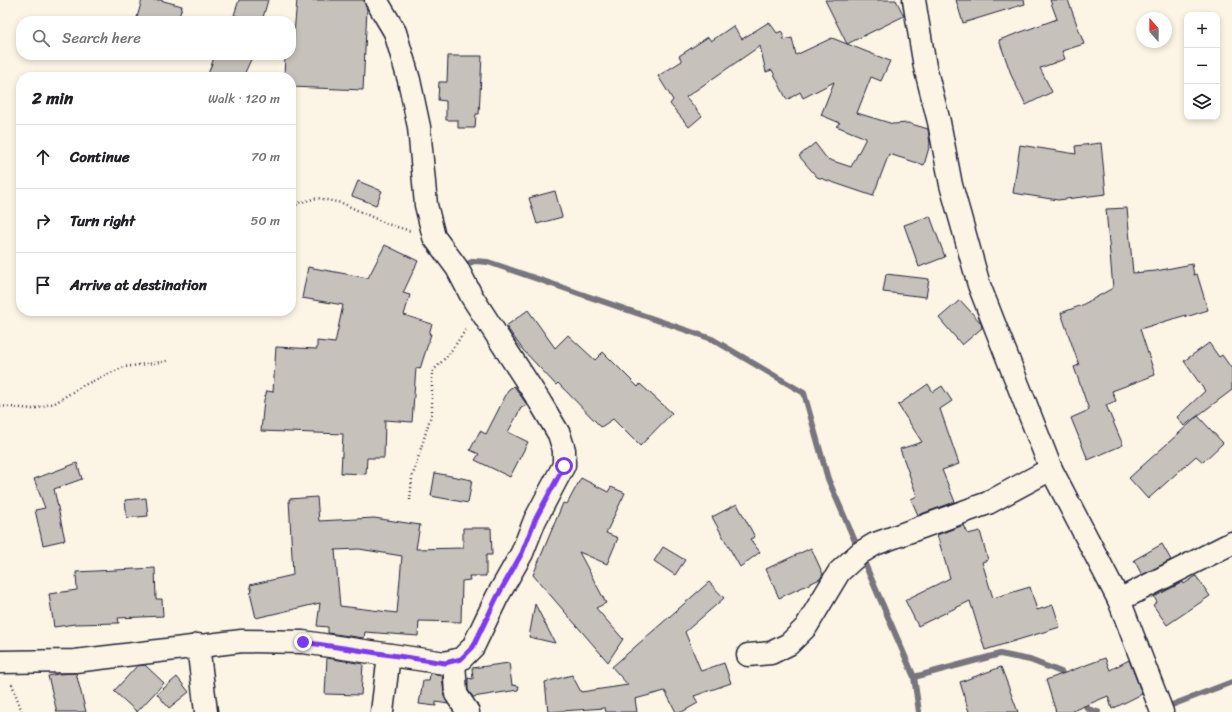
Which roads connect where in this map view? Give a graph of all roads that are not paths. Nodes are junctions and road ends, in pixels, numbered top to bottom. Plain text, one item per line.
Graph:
1 (376, 0) edge
2 (914, 0) edge
3 (1051, 469) junction
4 (1232, 543) edge
5 (1119, 600) junction
6 (198, 645) junction
7 (748, 655) dead end
8 (388, 656) junction
9 (454, 661) junction
10 (2, 662) edge
11 (206, 712) edge
12 (382, 712) edge
13 (468, 712) edge
14 (1162, 712) edge

1 - 9 street
2 - 3 street
3 - 5 street
3 - 7 street
4 - 5 street
5 - 14 street
6 - 8 street
6 - 10 street
6 - 11 street
8 - 9 street
8 - 12 street
9 - 13 street

